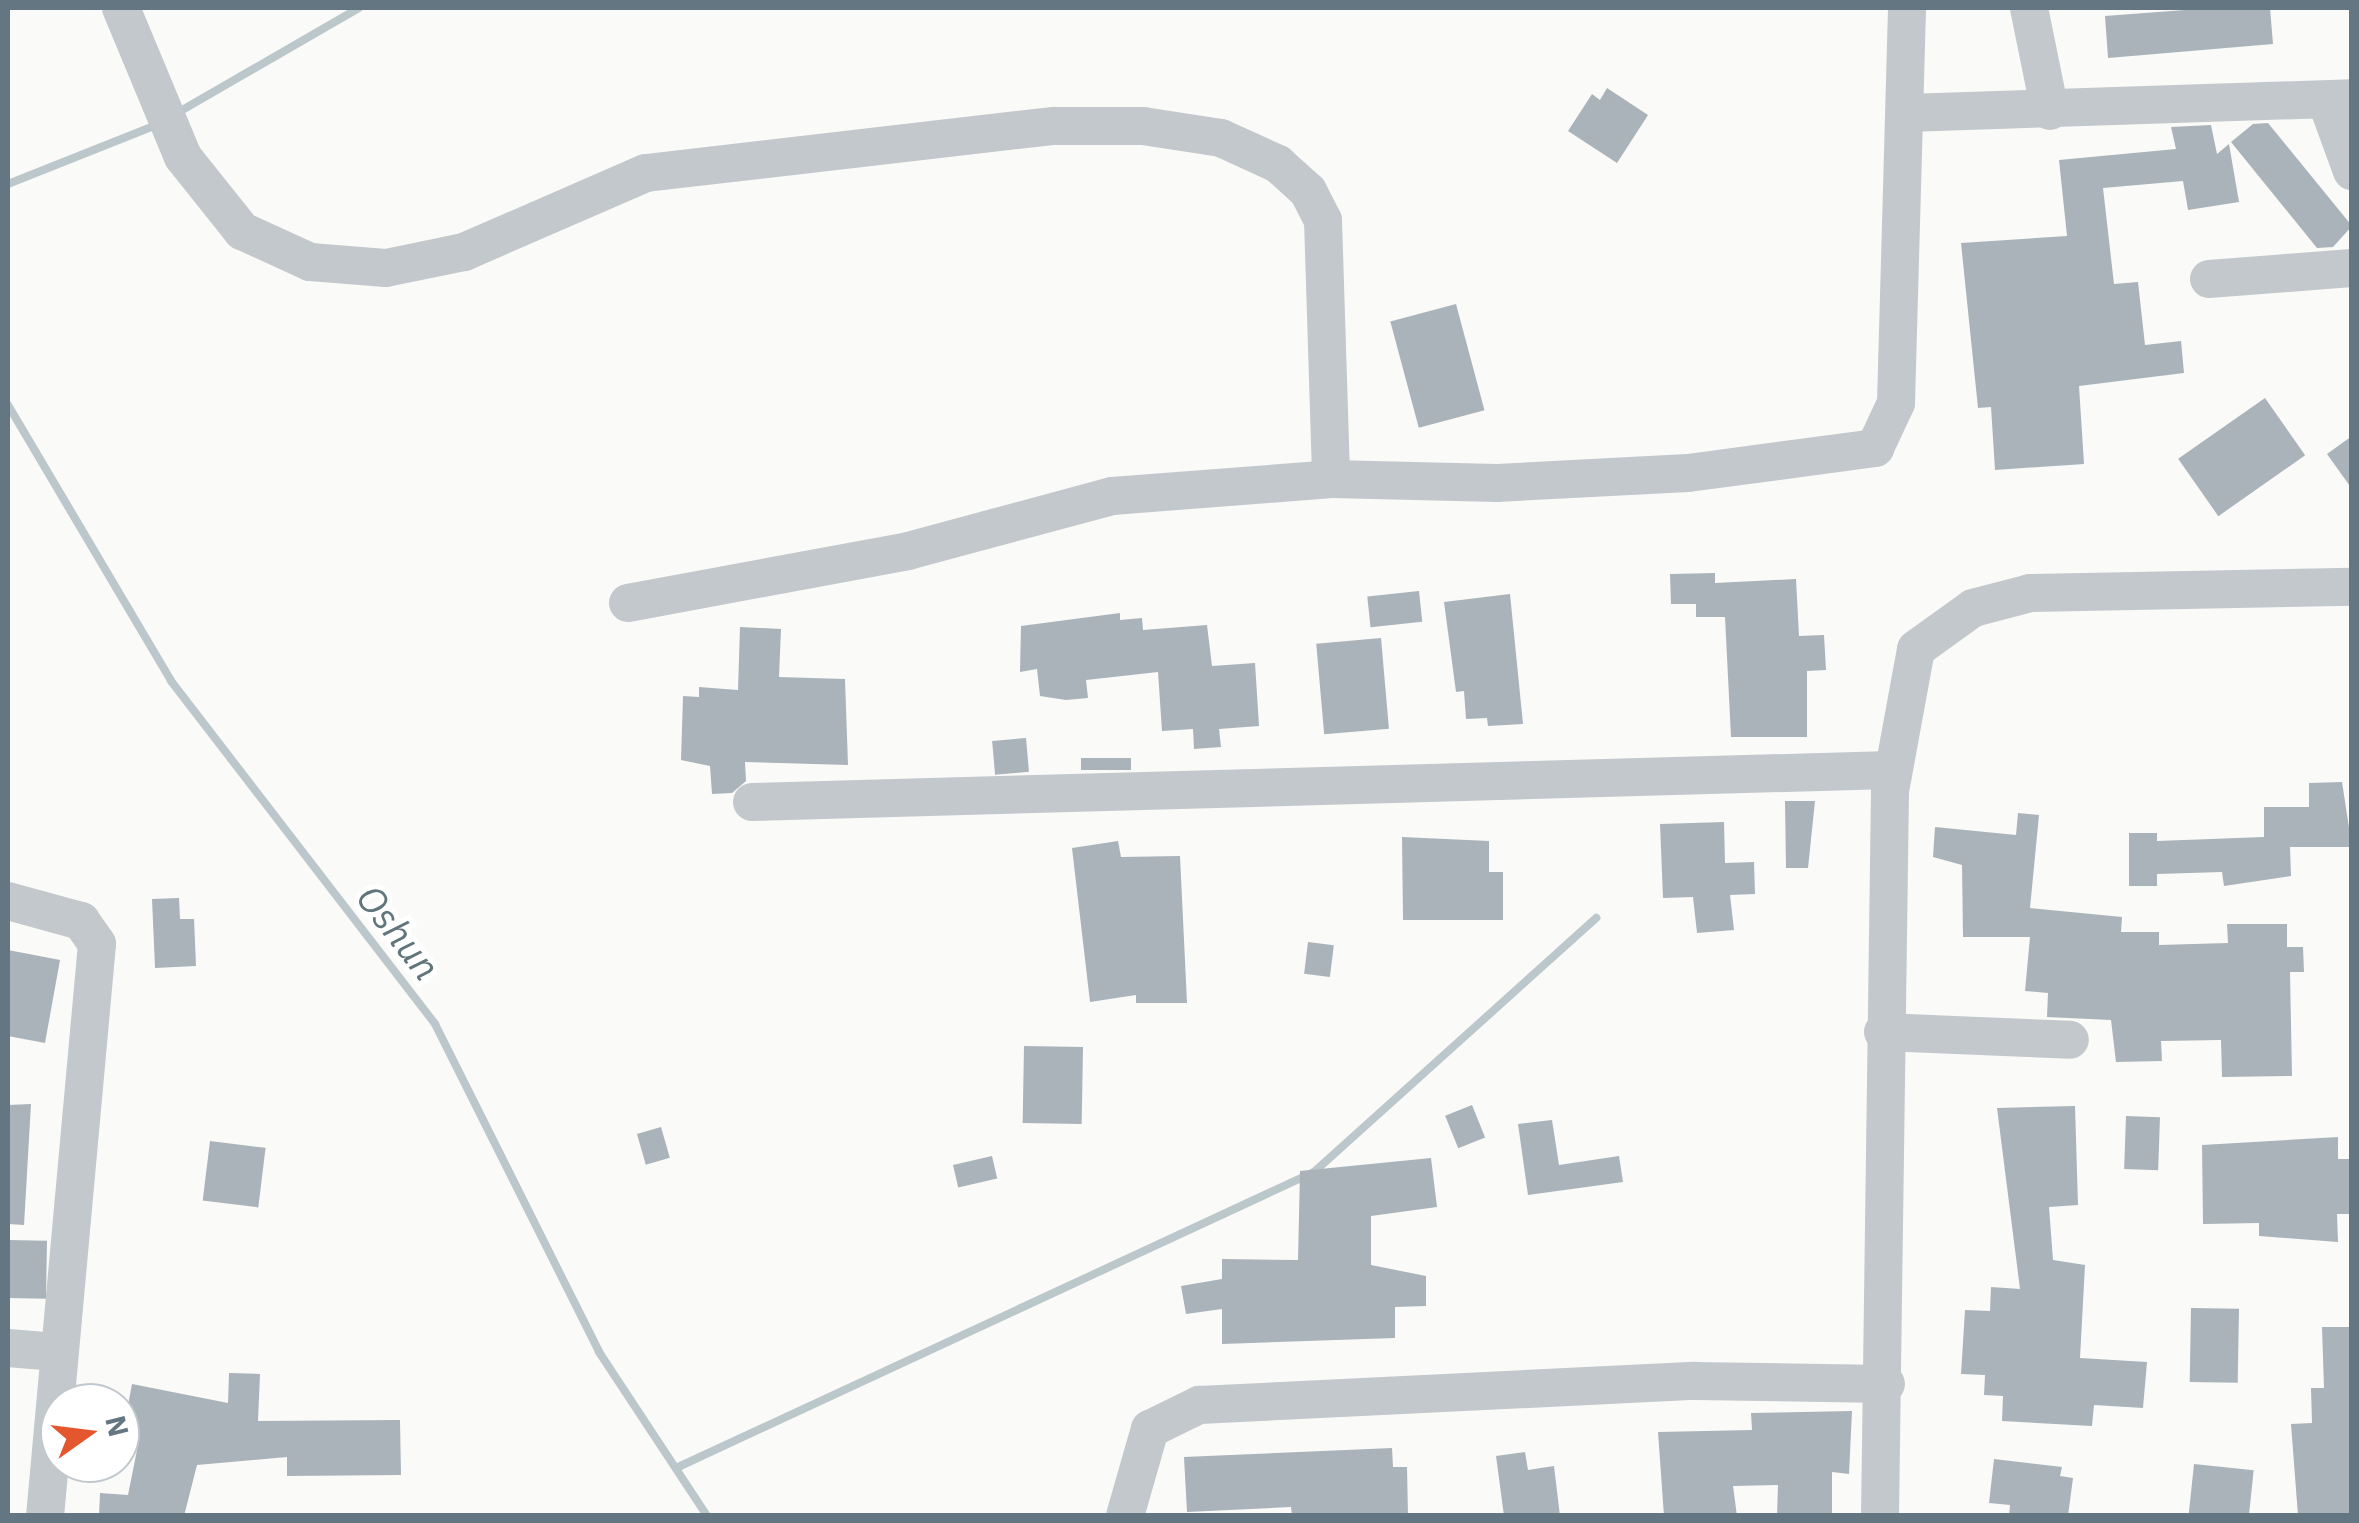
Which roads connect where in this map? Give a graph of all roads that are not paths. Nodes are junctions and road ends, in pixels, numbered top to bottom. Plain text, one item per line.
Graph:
1 (121, 8) edge
2 (1907, 8) edge
3 (2029, 8) edge
4 (2339, 99) edge
5 (2050, 111) junction
6 (1907, 113) junction
7 (2352, 171) edge
8 (2352, 268) edge
9 (2210, 279) dead end
10 (1331, 479) junction
11 (2352, 587) edge
12 (628, 604) dead end
13 (1891, 770) junction
14 (752, 802) dead end
15 (8, 900) edge
16 (1884, 1032) junction
17 (2070, 1040) dead end
18 (8, 1348) edge
19 (57, 1352) junction
20 (1886, 1384) junction
21 (45, 1516) edge
22 (1125, 1516) edge
23 (1880, 1516) edge

1 - 10 street
2 - 6 street
3 - 5 street
4 - 5 street
4 - 7 street
5 - 6 street
6 - 10 street
8 - 9 street
10 - 12 street
11 - 13 street
13 - 14 street
13 - 16 street
15 - 19 street
16 - 17 street
16 - 20 street
18 - 19 street
19 - 21 street
20 - 22 street
20 - 23 street

